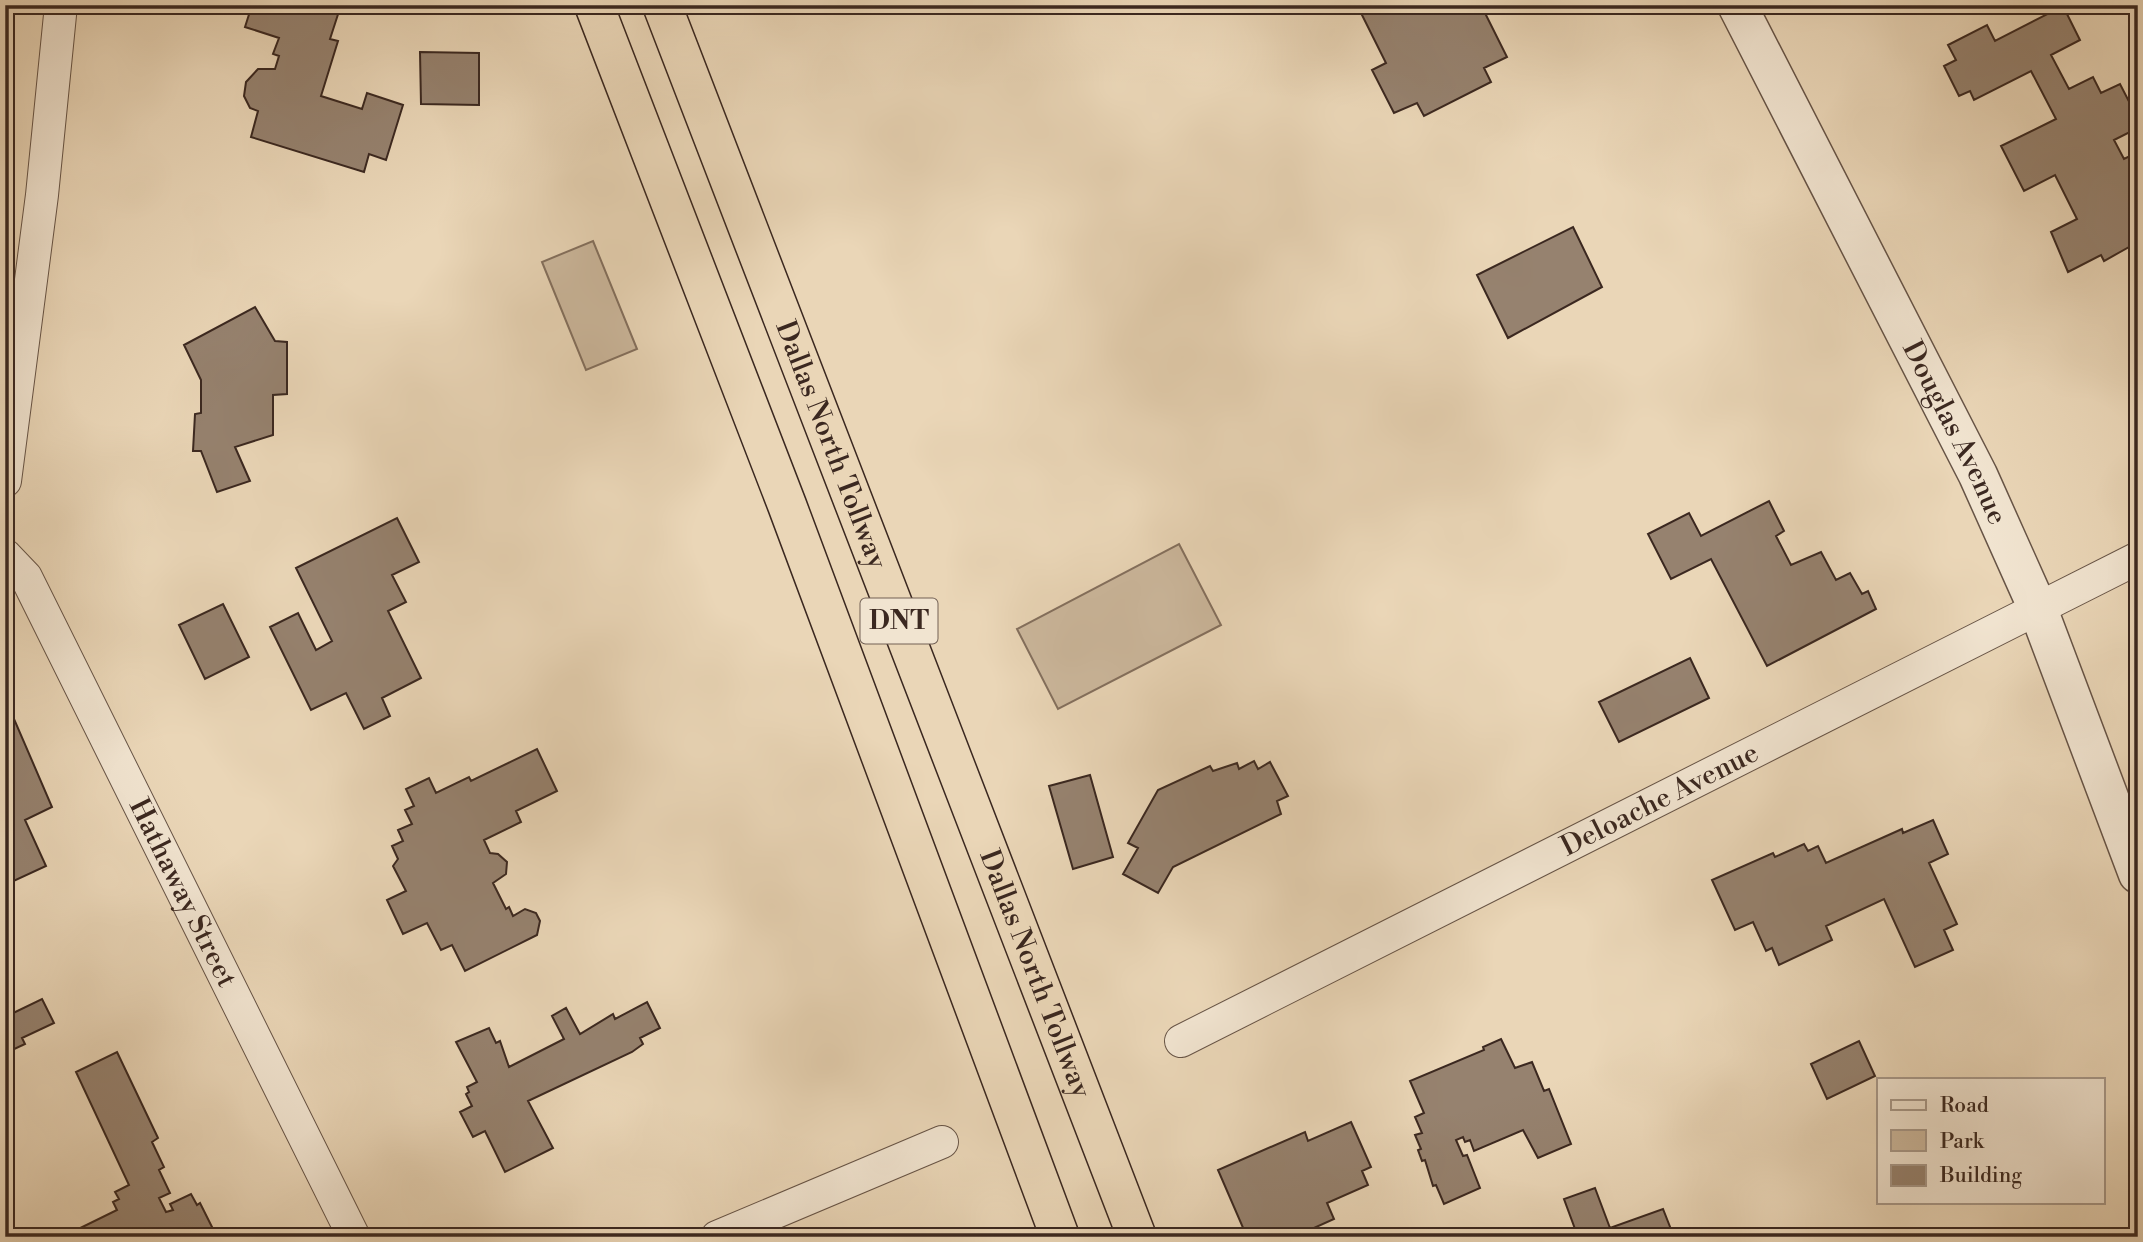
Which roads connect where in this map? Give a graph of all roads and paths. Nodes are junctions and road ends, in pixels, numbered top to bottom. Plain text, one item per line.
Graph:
1 (61, 5) edge
2 (594, 5) edge
3 (662, 5) edge
4 (1737, 5) edge
5 (5, 481) edge
6 (5, 555) edge
7 (2138, 558) edge
8 (2038, 609) junction
9 (2138, 874) edge
10 (1181, 1041) dead end
11 (942, 1142) dead end
12 (354, 1237) edge
13 (717, 1237) edge
14 (1060, 1237) edge
15 (1137, 1237) edge

1 - 5 street
2 - 14 highway, DNT
3 - 15 highway, Dallas North Tollway / DNT
4 - 8 street, Douglas Avenue
6 - 12 street, Hathaway Street
7 - 8 street, Deloache Avenue
8 - 9 street, Douglas Avenue
8 - 10 street, Deloache Avenue
11 - 13 street

